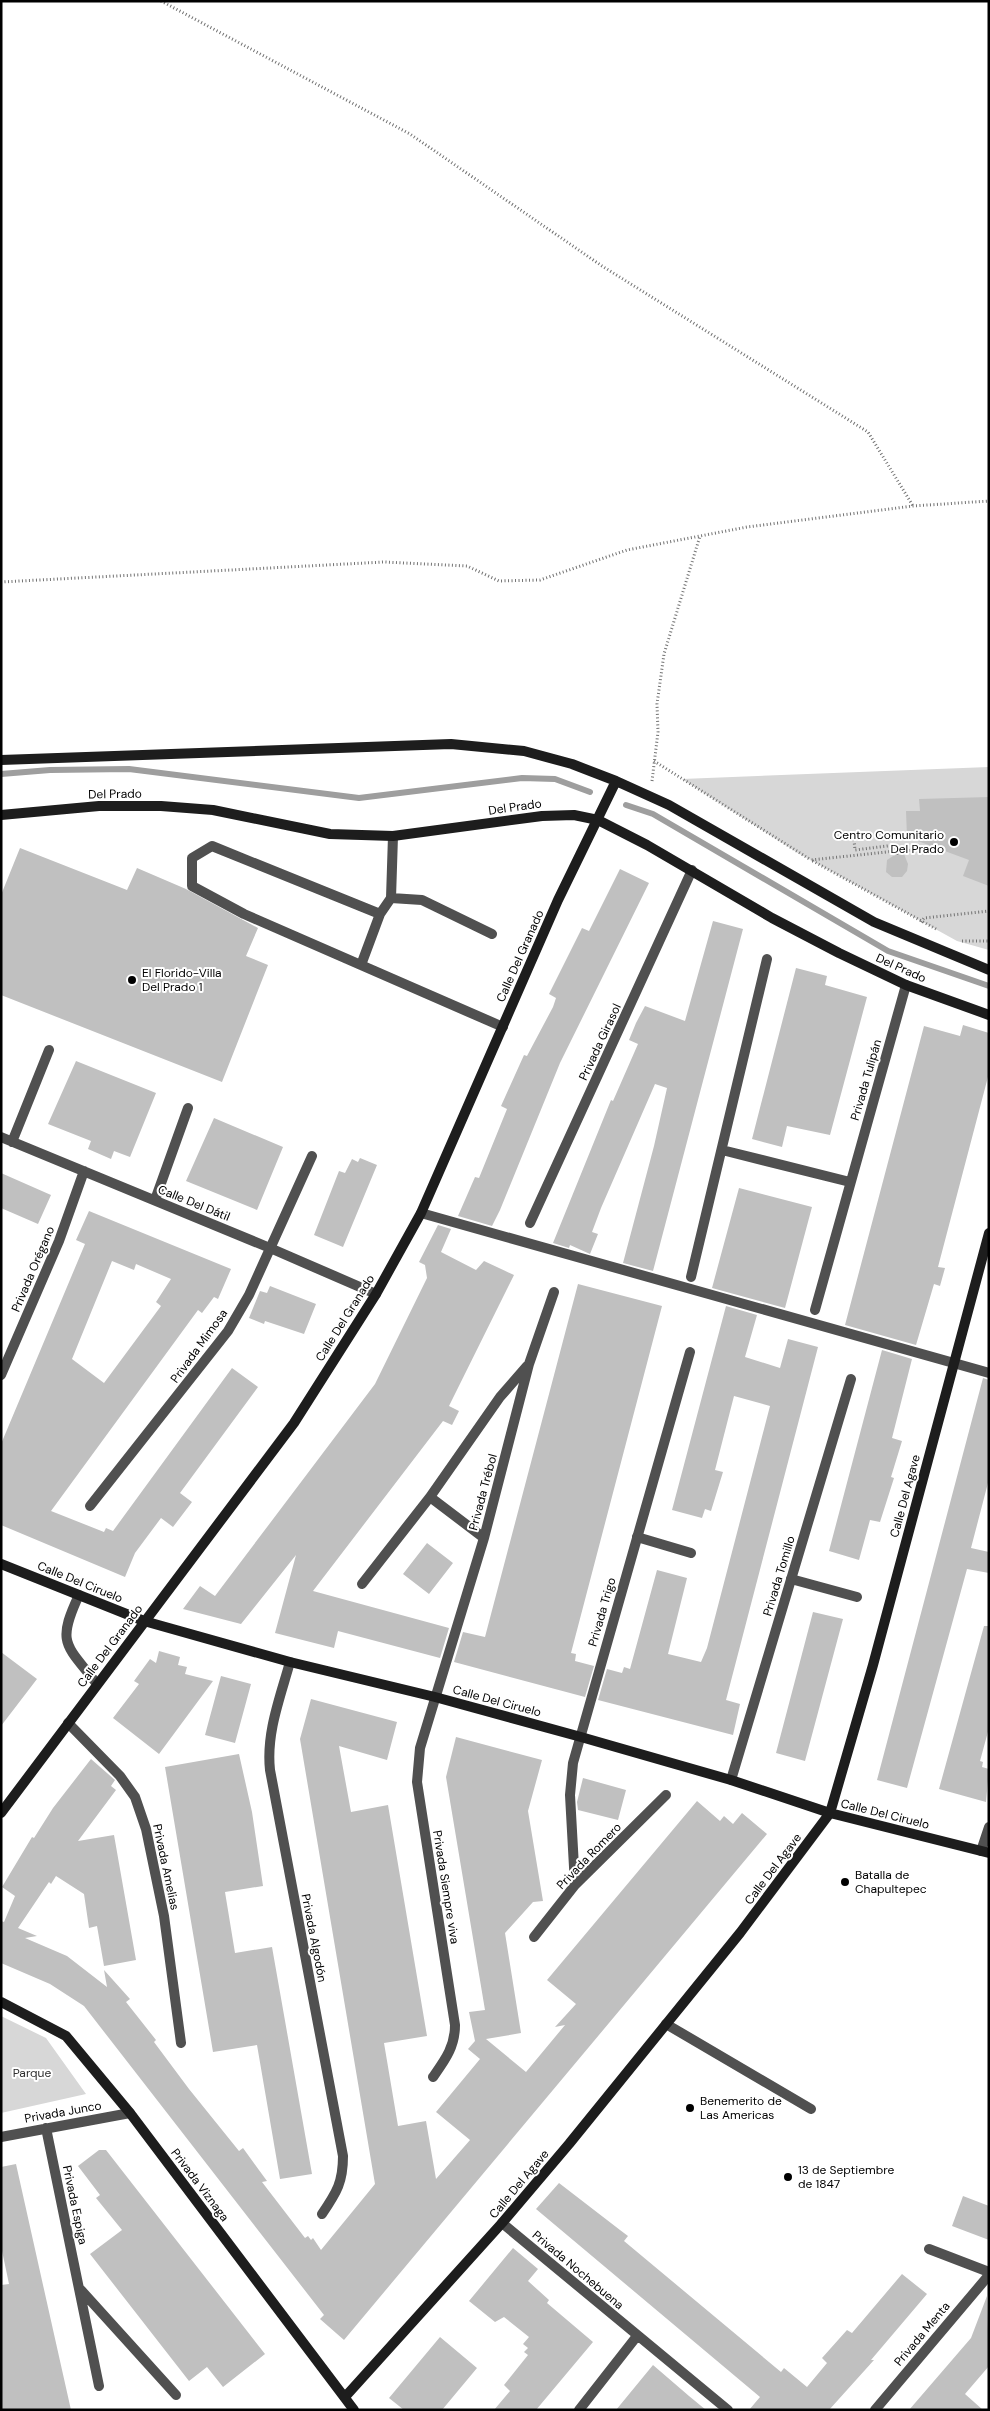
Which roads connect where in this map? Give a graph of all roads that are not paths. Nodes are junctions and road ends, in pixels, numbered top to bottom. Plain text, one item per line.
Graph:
1 (1, 760) edge
2 (616, 781) junction
3 (1, 815) edge
4 (598, 820) junction
5 (393, 836) junction
6 (692, 870) junction
7 (391, 898) junction
8 (380, 914) junction
9 (492, 934) dead end
10 (766, 959) dead end
11 (361, 965) junction
12 (989, 970) edge
13 (906, 985) junction
14 (989, 1015) edge
15 (503, 1027) junction
16 (49, 1050) dead end
17 (188, 1108) dead end
18 (1, 1137) edge
19 (12, 1142) junction
20 (722, 1150) junction
21 (312, 1156) dead end
22 (84, 1171) junction
23 (850, 1182) junction
24 (155, 1200) junction
25 (421, 1213) junction
26 (530, 1223) dead end
27 (989, 1233) edge
28 (270, 1248) junction
29 (691, 1277) dead end
30 (554, 1292) dead end
31 (376, 1294) junction
32 (815, 1310) dead end
33 (690, 1352) dead end
34 (954, 1363) junction
35 (529, 1364) junction
36 (989, 1373) edge
37 (1, 1374) edge
38 (851, 1379) dead end
39 (430, 1497) junction
40 (90, 1506) dead end
41 (637, 1537) junction
42 (484, 1538) junction
43 (691, 1553) dead end
44 (1, 1564) edge
45 (791, 1579) junction
46 (362, 1584) dead end
47 (79, 1595) junction
48 (857, 1597) dead end
49 (144, 1621) junction
50 (290, 1662) junction
51 (97, 1684) junction
52 (435, 1697) junction
53 (68, 1723) junction
54 (581, 1737) junction
55 (731, 1780) junction
56 (666, 1795) dead end
57 (1, 1813) edge
58 (830, 1813) junction
59 (989, 1827) edge
60 (985, 1852) edge
61 (575, 1885) junction
62 (534, 1937) dead end
63 (1, 2002) edge
64 (666, 2024) junction
65 (180, 2043) dead end
66 (434, 2077) dead end
67 (810, 2109) dead end
68 (130, 2113) junction
69 (46, 2128) junction
70 (1, 2137) edge
71 (322, 2214) dead end
72 (502, 2223) junction
73 (929, 2249) dead end
74 (989, 2274) edge
75 (79, 2288) junction
76 (637, 2336) junction
77 (99, 2386) dead end
78 (176, 2395) dead end
79 (345, 2397) junction
80 (354, 2410) edge
81 (579, 2410) edge
82 (728, 2410) edge
83 (875, 2410) edge

1 - 2 main road
2 - 4 main road, Calle Del Granado
2 - 12 main road
3 - 5 main road, Del Prado
4 - 5 main road, Del Prado
4 - 6 main road, Del Prado
4 - 15 main road, Calle Del Granado
5 - 7 street
6 - 13 main road, Del Prado
6 - 26 street, Privada Girasol
7 - 8 street
7 - 9 street
8 - 11 street
8 - 11 street
10 - 20 street
11 - 15 street
13 - 14 main road, Del Prado
13 - 23 street, Privada Tulipán
15 - 25 main road, Calle Del Granado
16 - 19 street
17 - 24 street
18 - 19 street, Calle Del Dátil
19 - 22 street, Calle Del Dátil
20 - 23 street
20 - 29 street
21 - 28 street, Privada Mimosa
22 - 24 street, Calle Del Dátil
22 - 37 street, Privada Orégano
23 - 32 street, Privada Tulipán
24 - 28 street, Calle Del Dátil
25 - 31 main road, Calle Del Granado
25 - 34 street
27 - 34 main road, Calle Del Agave
28 - 31 street, Calle Del Dátil
28 - 40 street, Privada Mimosa
30 - 35 street, Privada Trébol
31 - 49 main road, Calle Del Granado
33 - 41 street, Privada Trigo
34 - 36 street
34 - 58 main road, Calle Del Agave
35 - 39 street
35 - 42 street, Privada Trébol
38 - 45 street, Privada Tomillo
39 - 42 street
39 - 46 street
41 - 43 street
41 - 54 street, Privada Trigo
42 - 52 street, Privada Trébol
44 - 47 main road, Calle Del Ciruelo
45 - 48 street
45 - 55 street, Privada Tomillo
47 - 49 main road, Calle Del Ciruelo
47 - 51 street
49 - 50 main road, Calle Del Ciruelo
49 - 51 main road, Calle Del Granado
50 - 52 main road, Calle Del Ciruelo
50 - 71 street, Privada Algodón
51 - 53 main road, Calle Del Granado
52 - 54 main road, Calle Del Ciruelo
52 - 66 street, Privada Siempre viva
53 - 57 main road, Calle Del Granado
53 - 65 street, Privada Amelias
54 - 55 main road, Calle Del Ciruelo
54 - 61 street, Privada Trigo
55 - 58 main road, Calle Del Ciruelo
56 - 61 street, Privada Romero
58 - 60 main road, Calle Del Ciruelo
58 - 64 main road, Calle Del Agave
59 - 60 street
61 - 62 street, Privada Romero
63 - 68 main road, Privada Viznaga
64 - 67 street
64 - 72 main road, Calle Del Agave
68 - 69 street, Privada Junco
68 - 79 main road, Privada Viznaga
69 - 70 street, Privada Junco
69 - 75 street, Privada Espiga
72 - 76 street, Privada Nochebuena
72 - 79 main road, Calle Del Agave
73 - 74 street, Privada Menta
74 - 83 street, Privada Menta
75 - 77 street, Privada Espiga
75 - 78 street
76 - 81 street
76 - 82 street, Privada Nochebuena
79 - 80 main road, Privada Viznaga

